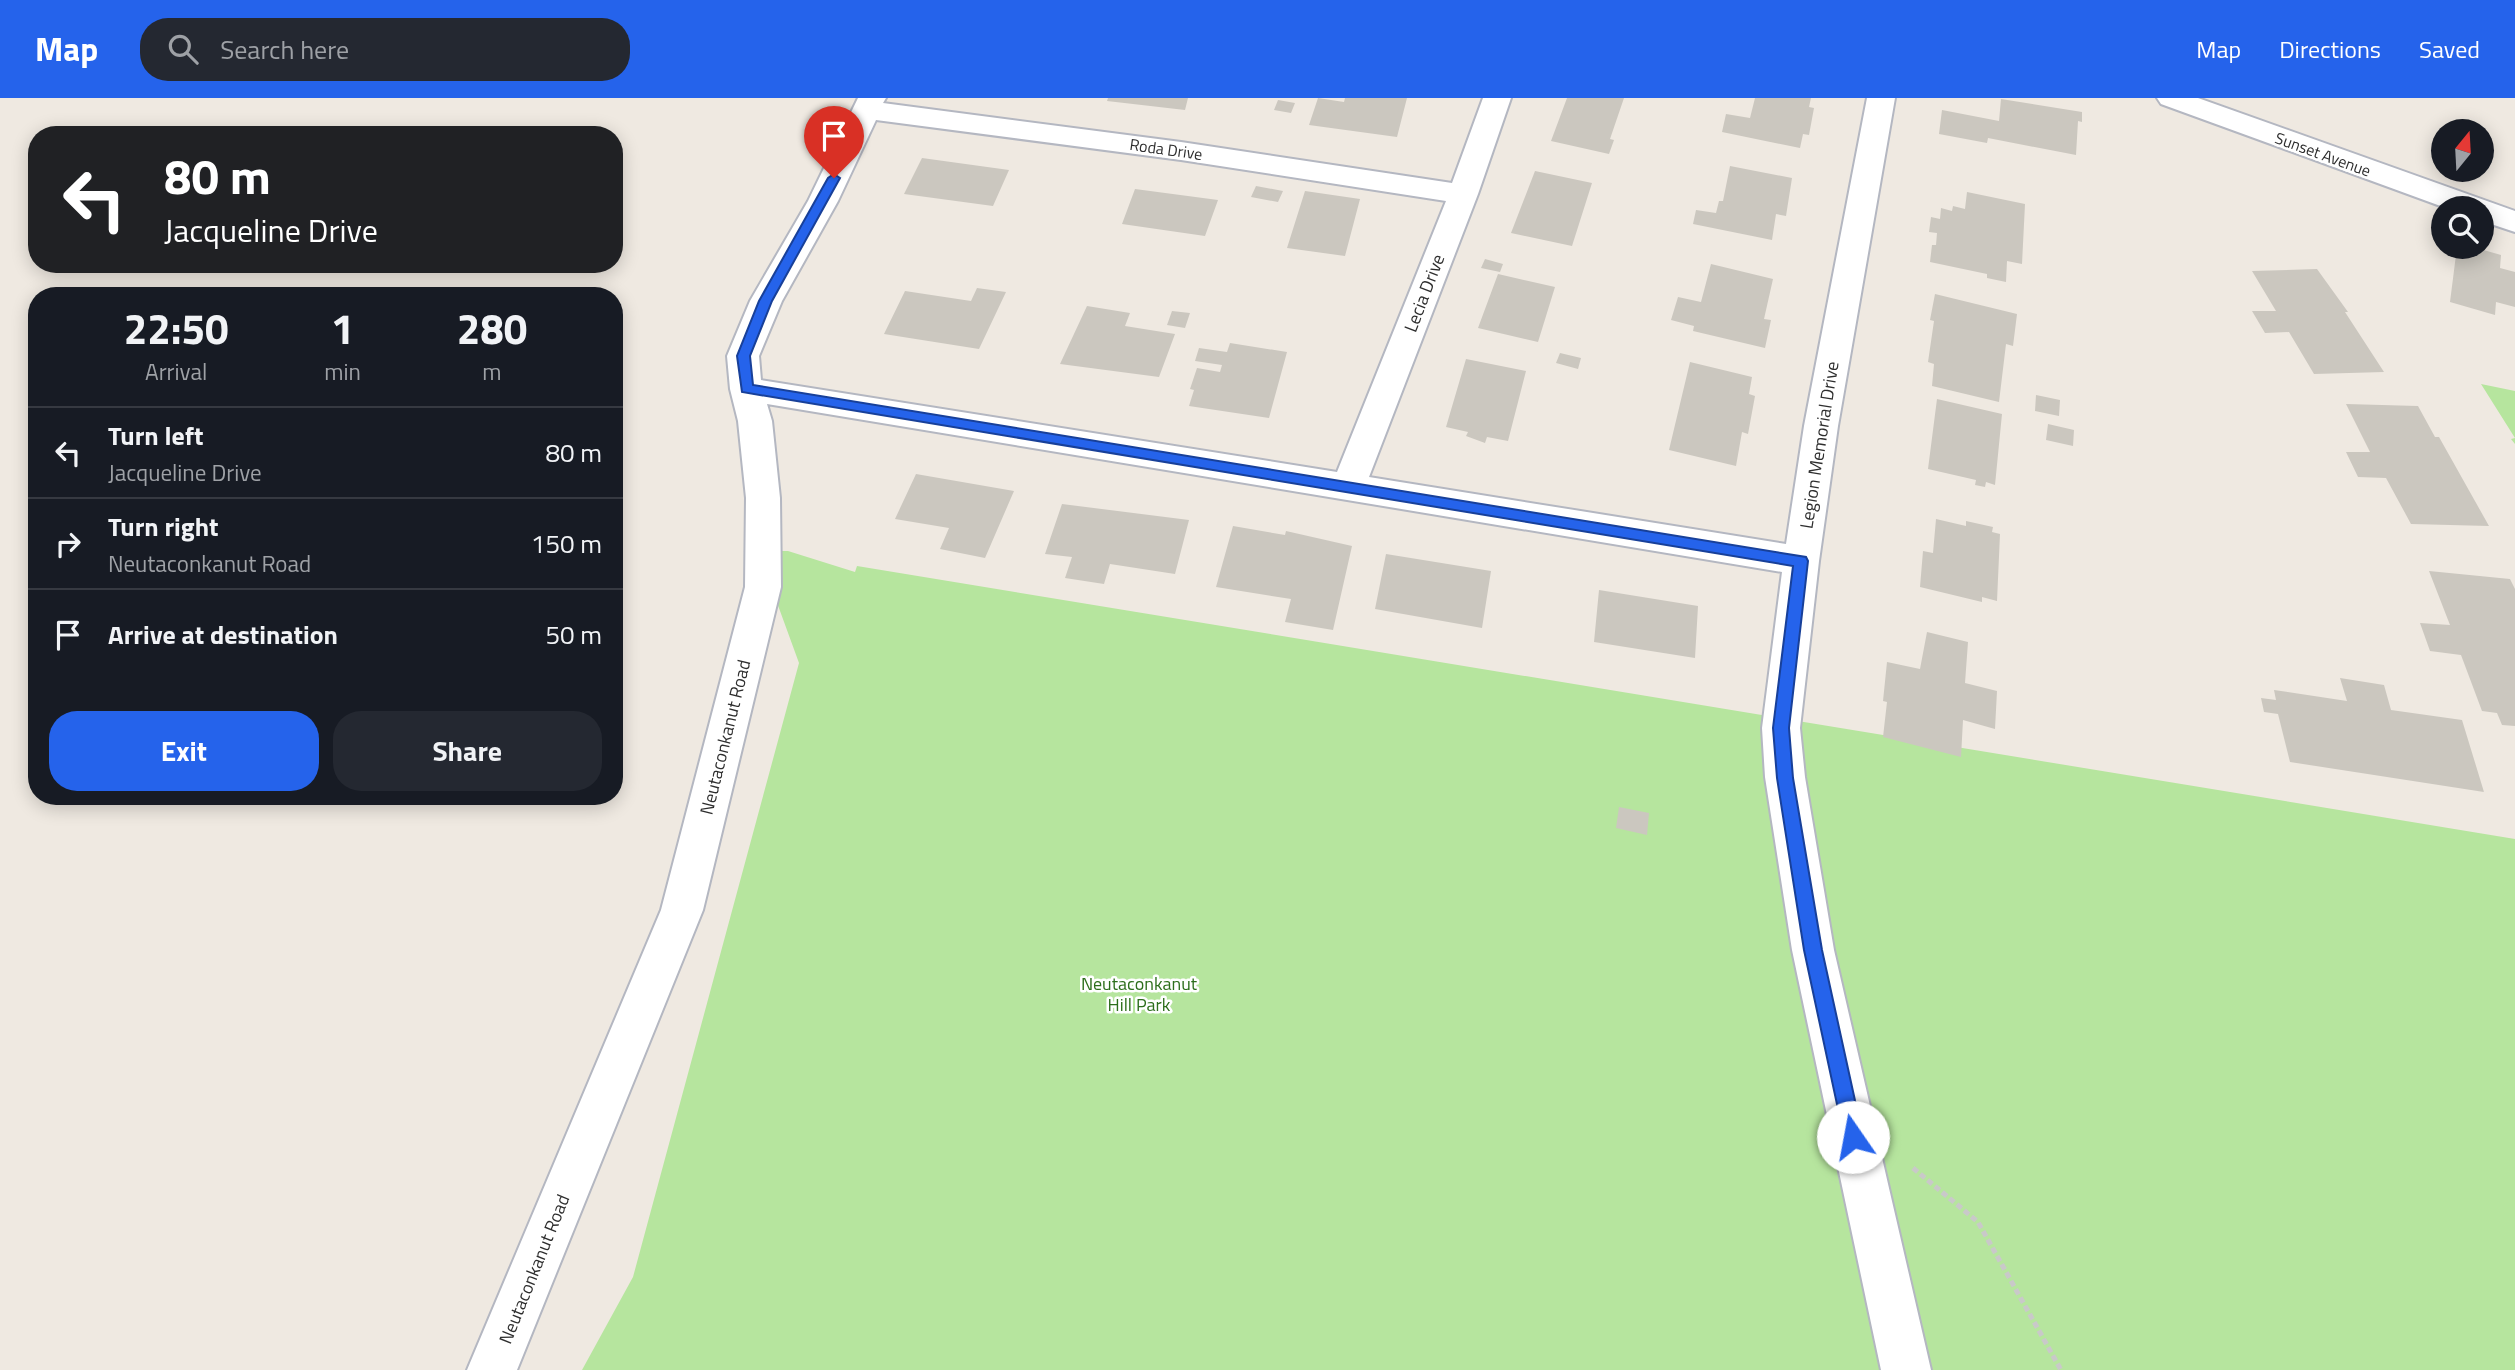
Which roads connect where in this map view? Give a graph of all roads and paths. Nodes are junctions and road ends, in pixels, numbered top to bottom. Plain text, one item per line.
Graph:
1 (1497, 98) edge
2 (1881, 98) edge
3 (2171, 98) edge
4 (870, 104) edge
5 (1463, 194) junction
6 (2442, 196) edge
7 (2494, 214) edge
8 (2515, 222) edge
9 (746, 389) junction
10 (1348, 487) junction
11 (1801, 561) junction
12 (1859, 1164) junction
13 (492, 1370) edge
14 (1906, 1370) edge
15 (2061, 1370) edge

1 - 5 street, Lecia Drive
2 - 11 street, Legion Memorial Drive
3 - 6 street, Sunset Avenue
4 - 5 street, Roda Drive
4 - 9 street, Neutaconkanut Road
5 - 10 street, Lecia Drive
7 - 8 street
9 - 10 street
9 - 13 street, Neutaconkanut Road
10 - 11 street
11 - 12 street, Legion Memorial Drive
12 - 14 street, Legion Memorial Drive
12 - 15 path

